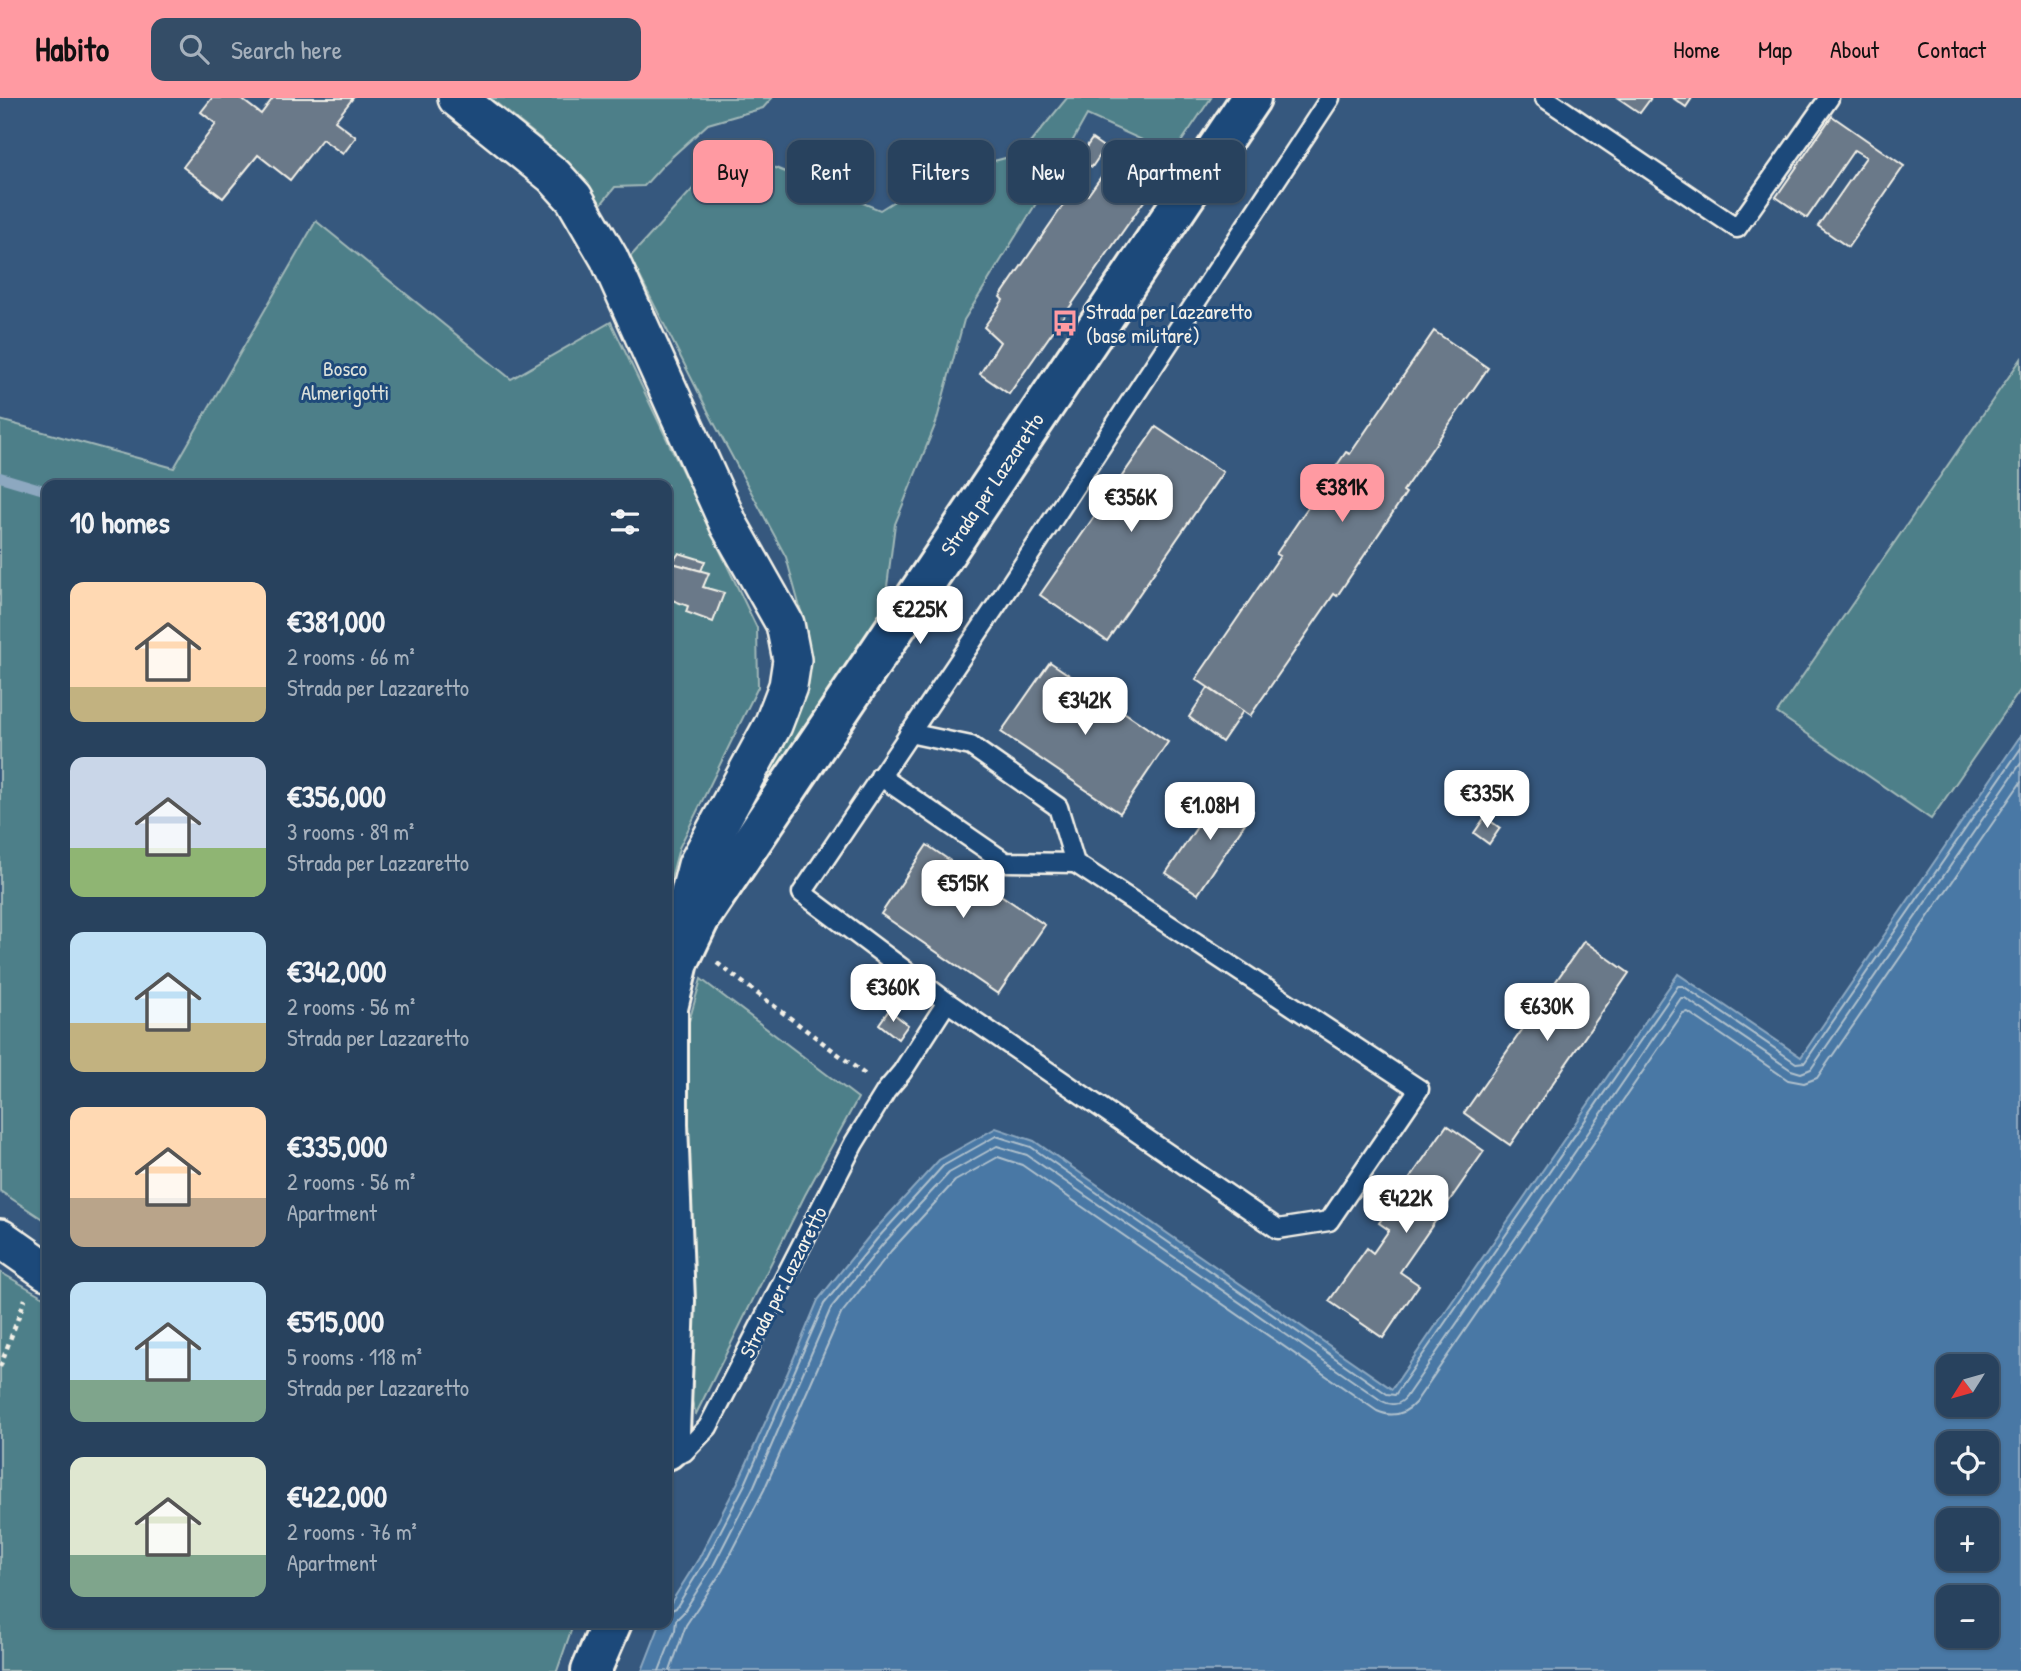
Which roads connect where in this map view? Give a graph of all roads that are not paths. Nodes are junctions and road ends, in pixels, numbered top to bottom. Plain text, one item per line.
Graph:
1 (457, 98) edge
2 (1251, 98) edge
3 (1331, 98) edge
4 (1545, 98) edge
5 (1829, 98) edge
6 (909, 733) junction
7 (880, 776) junction
8 (1075, 863) junction
9 (684, 952) junction
10 (672, 994) edge
11 (947, 1002) junction
12 (0, 1238) edge
13 (672, 1260) edge
14 (37, 1282) edge
15 (672, 1380) edge
16 (672, 1456) edge
17 (609, 1628) edge
18 (591, 1671) edge

1 - 9 street
2 - 9 main road, Strada per Lazzaretto
3 - 6 lane
4 - 5 lane
6 - 7 lane
6 - 8 lane
7 - 8 lane
7 - 11 lane
8 - 11 lane
9 - 10 main road, Strada per Lazzaretto
11 - 16 lane, Strada per Lazzaretto
12 - 14 street
13 - 15 main road, Strada per Lazzaretto
17 - 18 main road

